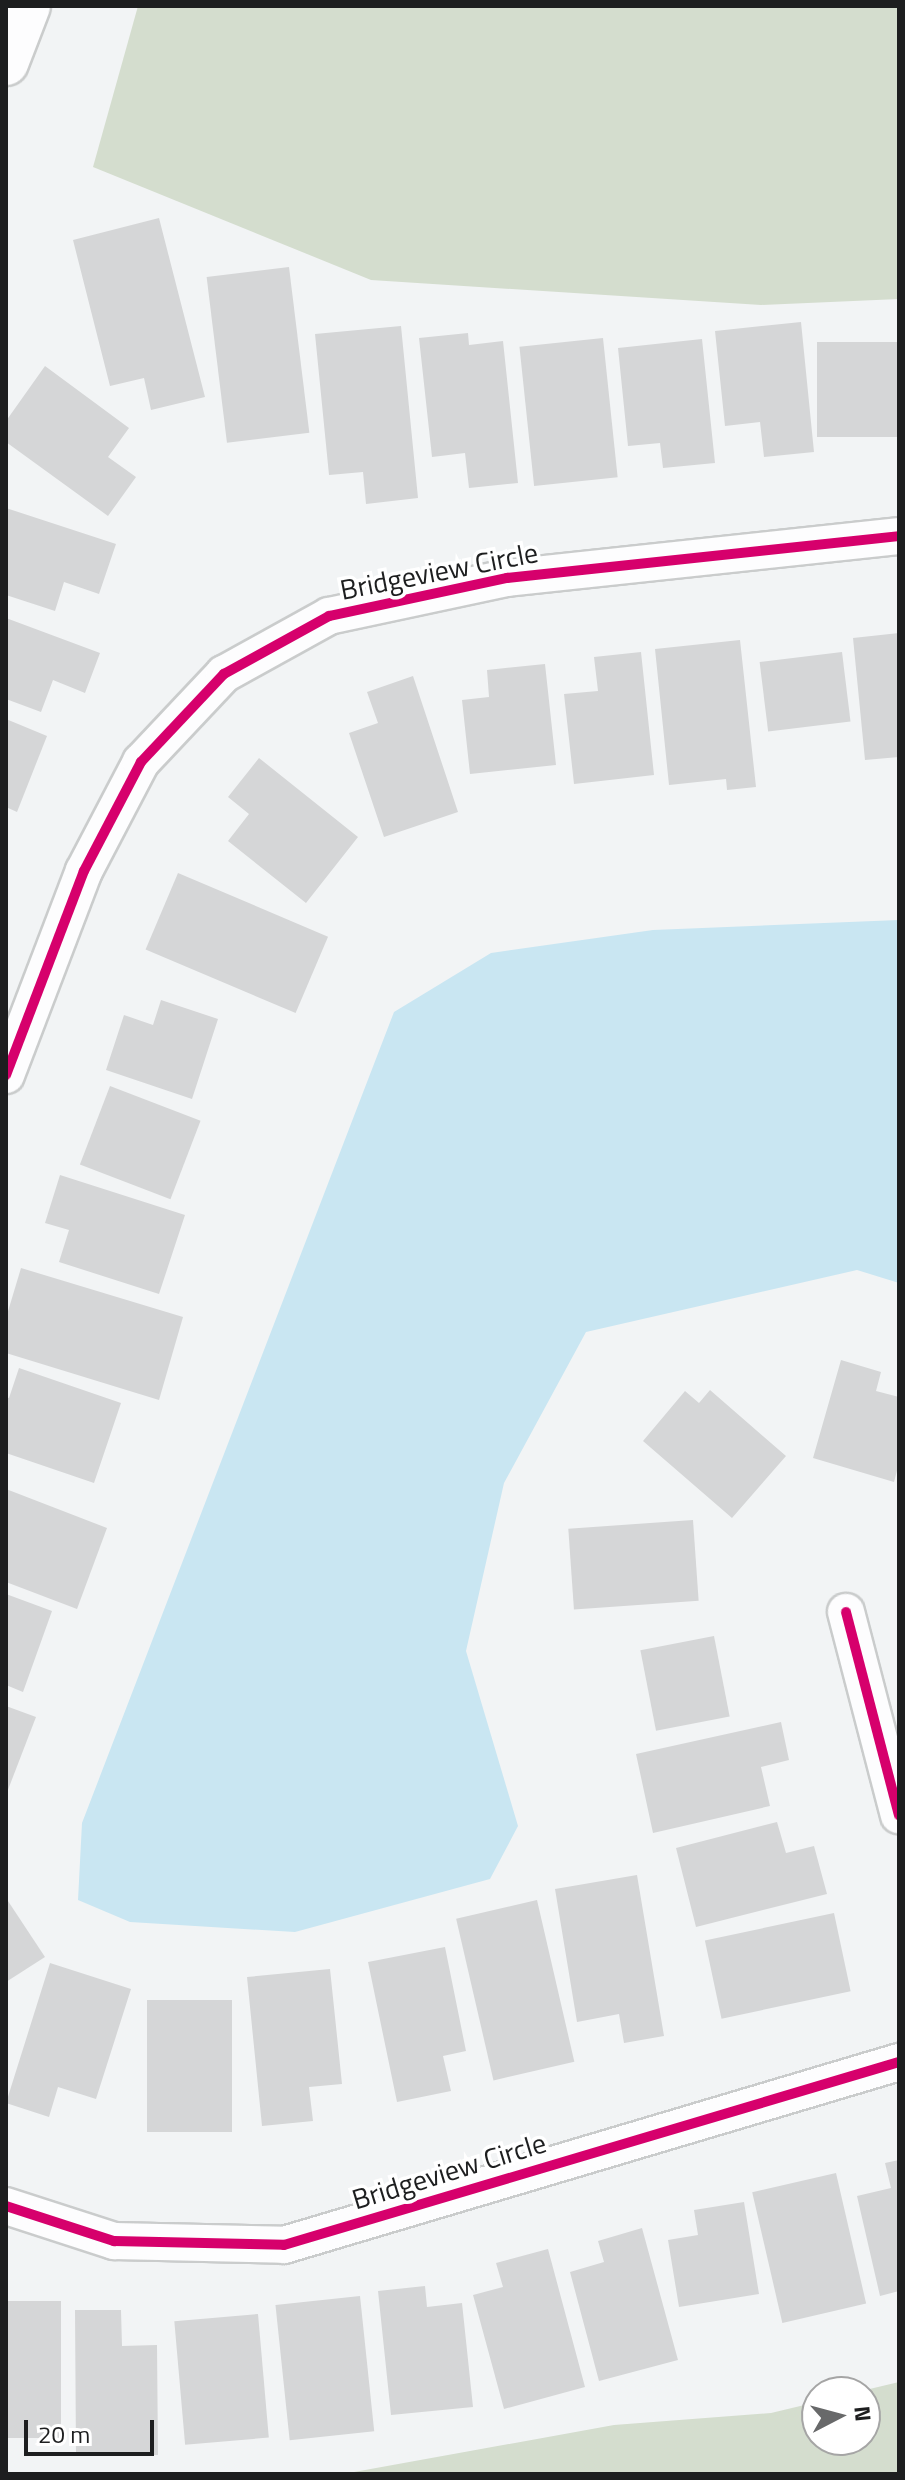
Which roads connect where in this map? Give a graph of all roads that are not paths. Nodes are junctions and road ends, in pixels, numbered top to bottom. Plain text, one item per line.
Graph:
1 (28, 6) edge
2 (6, 63) edge
3 (899, 536) edge
4 (6, 1075) edge
5 (846, 1612) dead end
6 (899, 1815) edge
7 (899, 2062) edge
8 (6, 2206) edge

1 - 2 street
3 - 4 street, Bridgeview Circle
5 - 6 street
7 - 8 street, Bridgeview Circle

